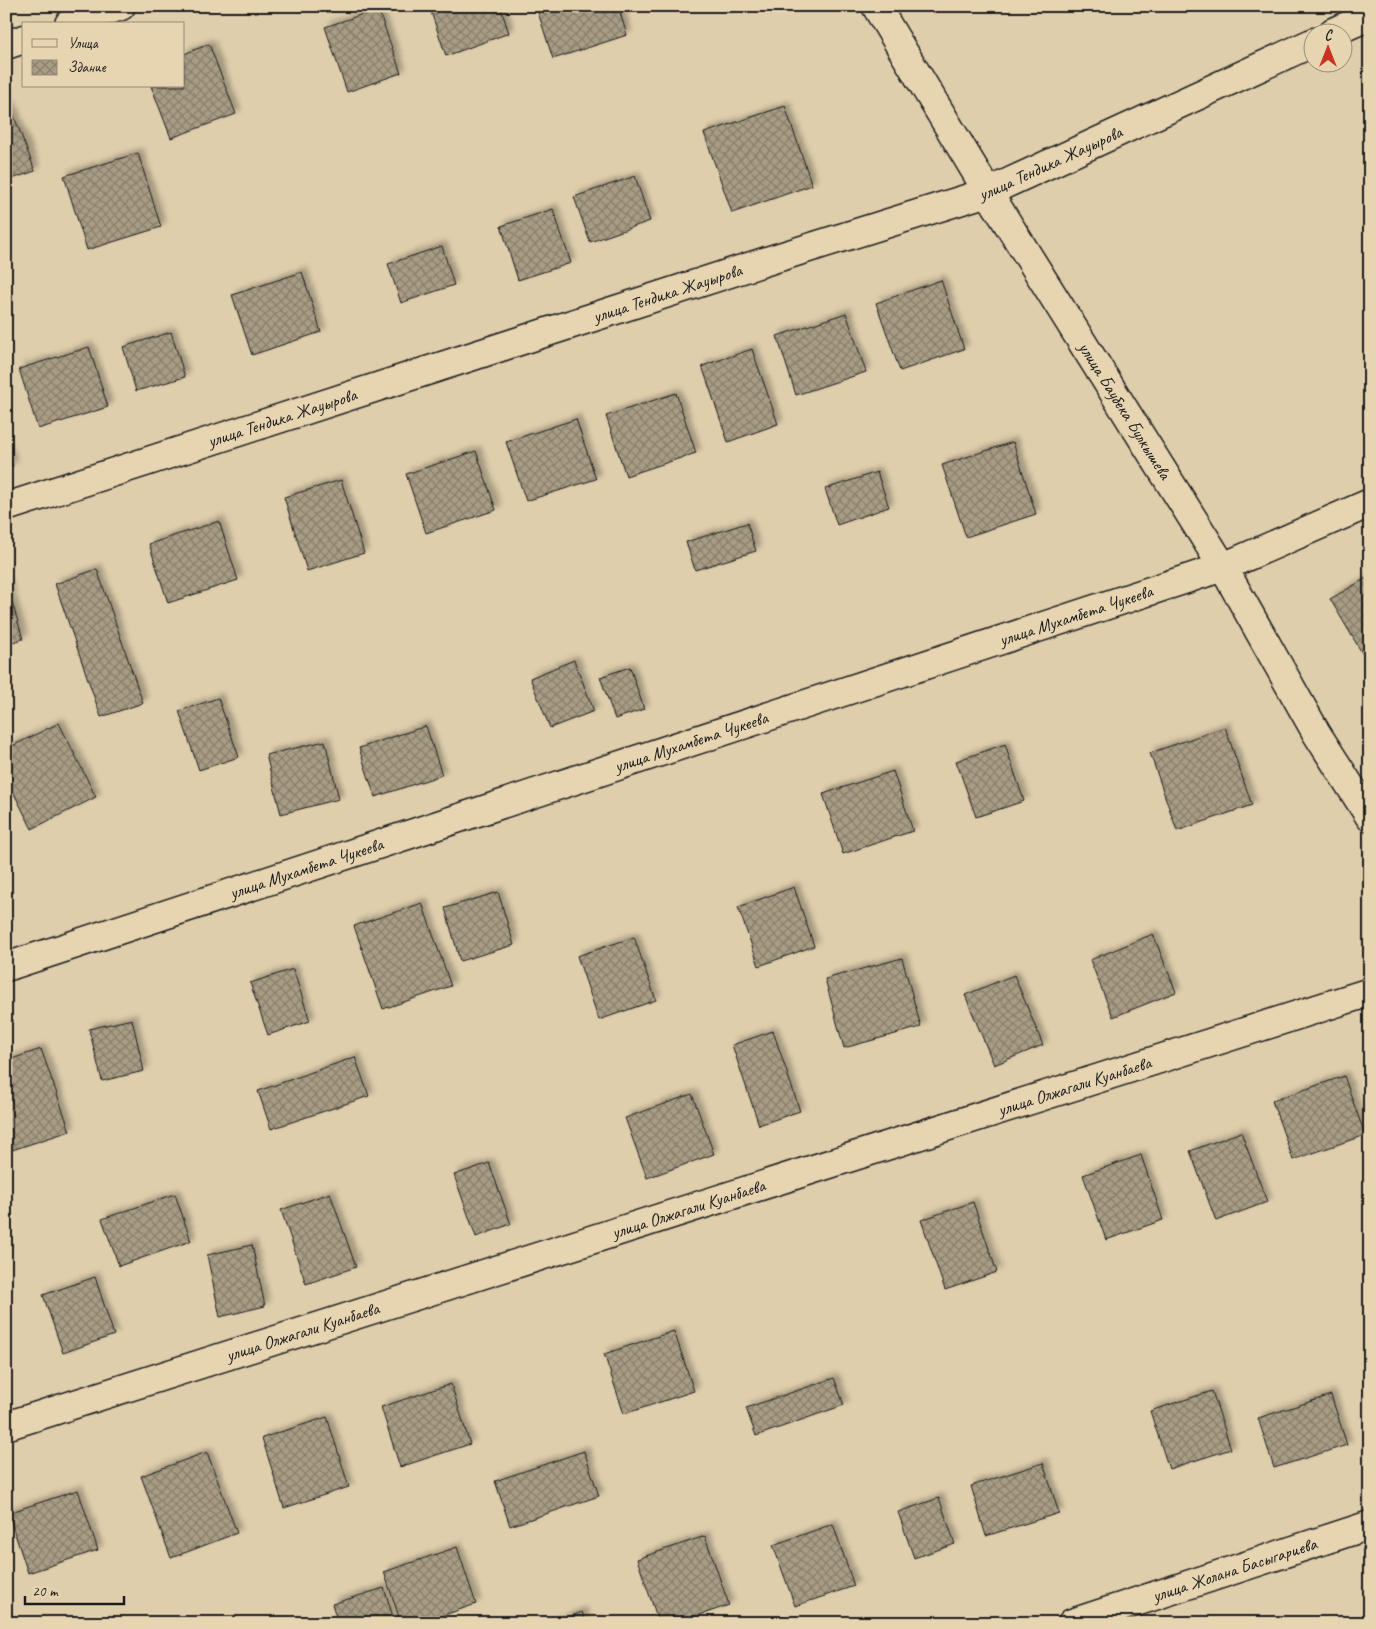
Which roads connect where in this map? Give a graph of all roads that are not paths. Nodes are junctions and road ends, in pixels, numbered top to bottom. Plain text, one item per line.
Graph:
1 (121, 6) edge
2 (876, 6) edge
3 (1370, 16) edge
4 (75, 22) edge
5 (1354, 23) edge
6 (22, 40) edge
7 (6, 45) edge
8 (1304, 47) edge
9 (988, 192) junction
10 (1370, 503) edge
11 (6, 507) edge
12 (1223, 567) junction
13 (1370, 817) edge
14 (6, 967) edge
15 (1370, 992) edge
16 (6, 1426) edge
17 (1370, 1525) edge
18 (1072, 1623) edge

1 - 4 street
2 - 9 street, улица Баубека Булкышева
3 - 5 street
6 - 7 street
8 - 9 street, улица Тендика Жауырова
9 - 11 street, улица Тендика Жауырова
9 - 12 street, улица Баубека Булкышева
10 - 12 street, улица Мухамбета Чукеева
12 - 13 street, улица Баубека Булкышева
12 - 14 street, улица Мухамбета Чукеева
15 - 16 street, улица Олжагали Куанбаева
17 - 18 street, улица Жолана Басыгариева

